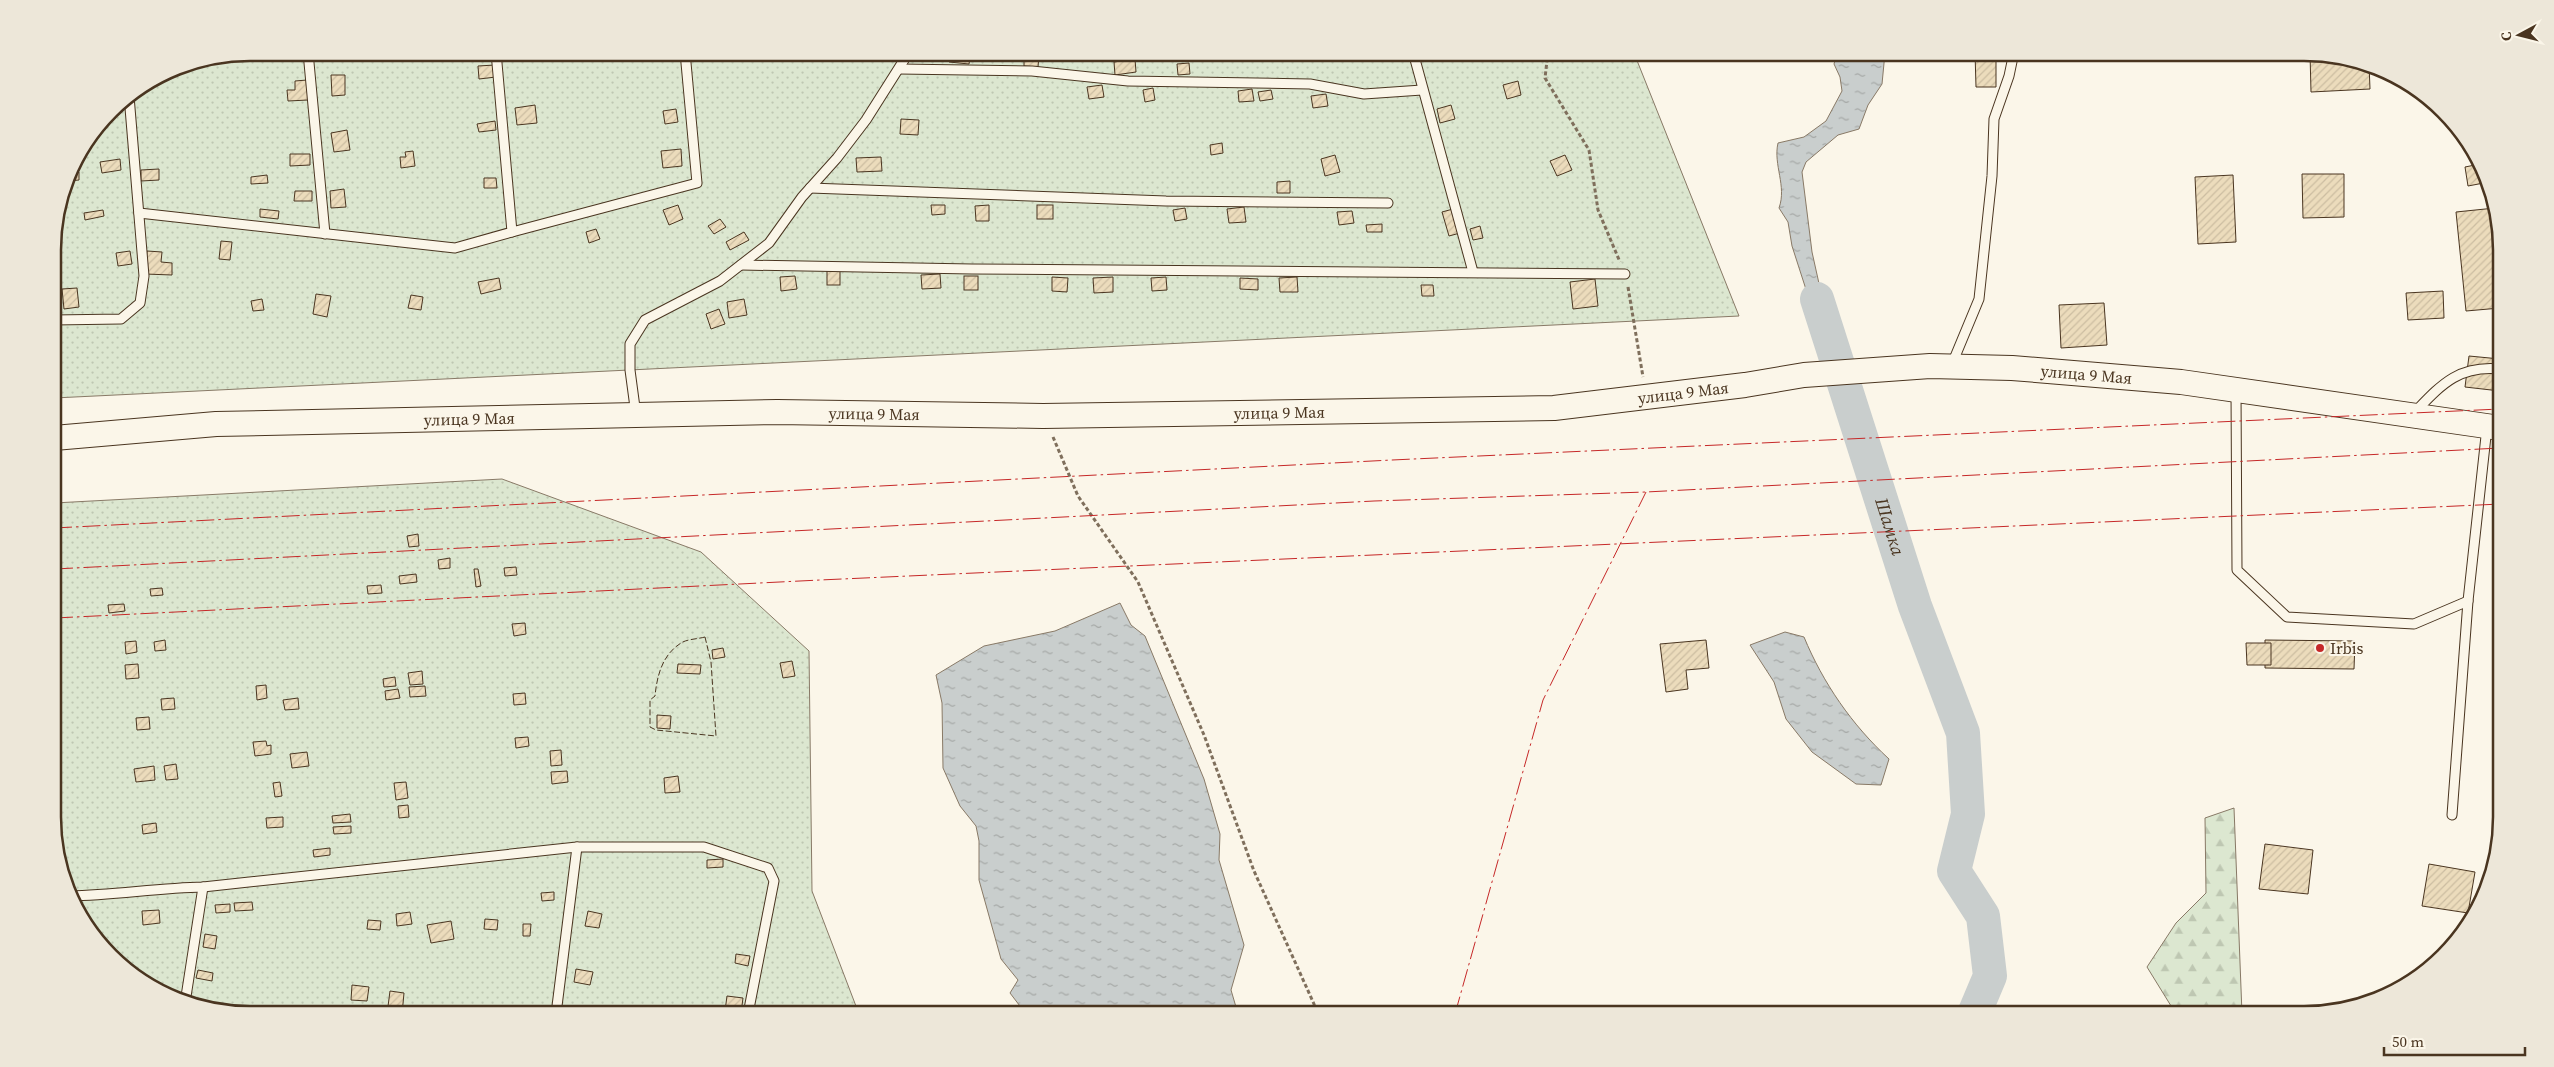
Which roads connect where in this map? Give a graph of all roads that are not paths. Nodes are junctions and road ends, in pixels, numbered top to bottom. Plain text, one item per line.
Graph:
1 (309, 61) edge
2 (497, 61) edge
3 (686, 61) edge
4 (904, 61) edge
5 (1415, 61) edge
6 (2012, 61) edge
7 (900, 69) junction
8 (1422, 90) junction
9 (130, 105) edge
10 (810, 188) junction
11 (1388, 203) dead end
12 (139, 214) junction
13 (512, 232) junction
14 (325, 234) junction
15 (741, 265) junction
16 (1473, 272) junction
17 (1625, 274) road end
18 (61, 320) edge
19 (1951, 366) junction
20 (2493, 368) edge
21 (2236, 391) junction
22 (636, 415) junction
23 (2412, 416) junction
24 (2493, 428) edge
25 (2493, 435) edge
26 (61, 437) edge
27 (2468, 601) junction
28 (2452, 815) dead end
29 (577, 847) junction
30 (203, 887) junction
31 (79, 896) edge
32 (186, 995) edge
33 (557, 1006) edge
34 (750, 1006) edge

1 - 14 lane
2 - 13 lane
3 - 13 lane
4 - 7 lane
5 - 8 lane
6 - 19 lane
7 - 8 lane
7 - 10 lane
8 - 16 lane
9 - 12 lane
10 - 11 lane
10 - 15 lane
12 - 14 lane
12 - 18 lane
13 - 14 lane
15 - 16 lane
15 - 22 lane
16 - 17 lane
19 - 21 main road, улица 9 Мая
19 - 22 main road, улица 9 Мая
20 - 23 lane
21 - 23 main road, улица 9 Мая
21 - 27 lane
22 - 26 main road, улица 9 Мая
23 - 24 main road, улица 9 Мая
25 - 27 lane
27 - 28 lane
29 - 30 lane
29 - 33 lane
29 - 34 lane
30 - 31 lane
30 - 32 lane

